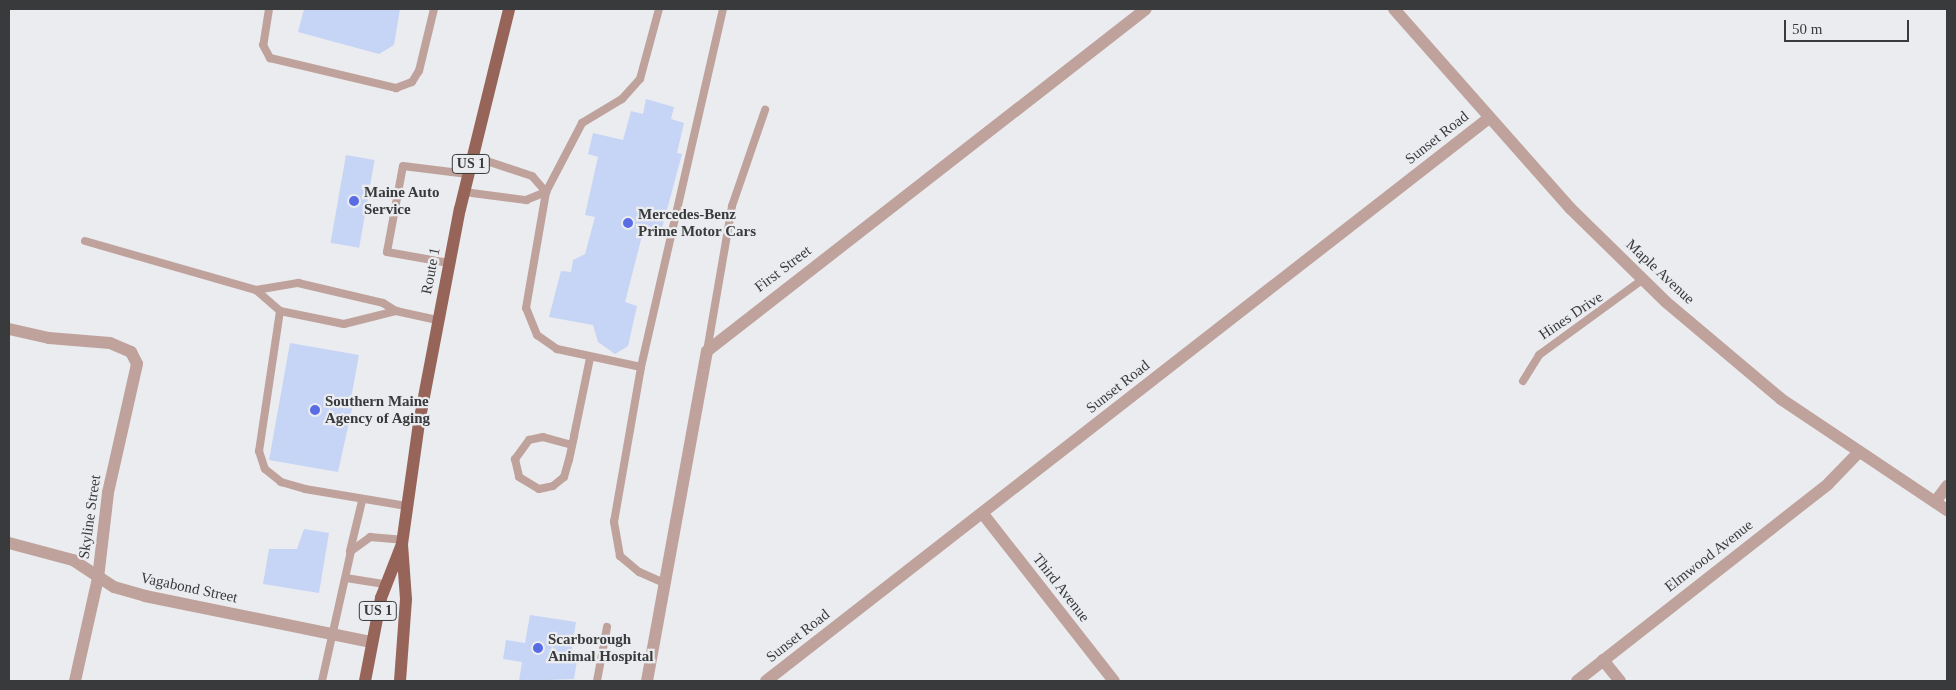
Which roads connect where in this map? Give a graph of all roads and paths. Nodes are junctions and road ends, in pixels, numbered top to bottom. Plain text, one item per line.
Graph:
1 (269, 9) edge
2 (434, 9) edge
3 (508, 9) edge
4 (659, 9) edge
5 (723, 9) edge
6 (1146, 9) edge
7 (1394, 9) edge
8 (765, 110) dead end
9 (1489, 118) junction
10 (472, 156) junction
11 (468, 174) junction
12 (464, 192) junction
13 (546, 192) junction
14 (85, 241) dead end
15 (449, 263) junction
16 (1642, 280) junction
17 (256, 290) junction
18 (280, 311) junction
19 (396, 311) junction
20 (438, 320) junction
21 (9, 329) edge
22 (707, 351) junction
23 (590, 358) junction
24 (641, 367) junction
25 (1523, 381) dead end
26 (572, 445) junction
27 (1858, 453) junction
28 (1947, 486) edge
29 (362, 500) junction
30 (1935, 502) junction
31 (407, 506) junction
32 (1947, 510) edge
33 (983, 514) junction
34 (402, 542) junction
35 (9, 544) edge
36 (349, 560) junction
37 (98, 578) junction
38 (346, 578) junction
39 (664, 583) junction
40 (385, 584) junction
41 (607, 627) dead end
42 (330, 634) junction
43 (371, 642) junction
44 (1604, 660) junction
45 (772, 680) edge
46 (74, 681) edge
47 (322, 681) edge
48 (365, 681) edge
49 (400, 681) edge
50 (597, 681) edge
51 (647, 681) edge
52 (1114, 681) edge
53 (1576, 681) edge
54 (1620, 681) edge

1 - 2 lane
3 - 10 main road, Route 1 / US 1
4 - 13 lane
5 - 24 lane
6 - 22 street, First Street
7 - 9 street, Maple Avenue
8 - 22 lane
9 - 16 street, Maple Avenue
9 - 33 street, Sunset Road
10 - 11 main road, Route 1 / US 1
10 - 13 lane
11 - 12 main road, Route 1 / US 1
11 - 15 lane
12 - 13 lane
12 - 15 main road, Route 1 / US 1
13 - 23 lane
14 - 17 lane
15 - 20 main road, Route 1 / US 1
16 - 25 lane, Hines Drive
16 - 27 street, Maple Avenue
17 - 18 lane
17 - 19 lane
18 - 19 lane
18 - 29 lane
19 - 20 lane
20 - 31 main road, Route 1 / US 1
21 - 37 street, Skyline Street
22 - 39 street
23 - 24 lane
23 - 26 lane
24 - 39 lane
26 - 26 lane
27 - 30 street, Maple Avenue
27 - 44 street, Elmwood Avenue
28 - 30 street
29 - 31 lane
29 - 36 lane
30 - 32 street, Maple Avenue
31 - 34 main road, Route 1 / US 1
33 - 45 street, Sunset Road
33 - 52 street, Third Avenue
34 - 36 lane
34 - 40 main road, Route 1 / US 1
34 - 49 main road, Route 1 / US 1
35 - 37 street, Vagabond Street
36 - 38 lane
37 - 42 street, Vagabond Street
37 - 46 street, Skyline Street
38 - 40 lane
38 - 42 lane
39 - 51 street
40 - 43 main road, Route 1 / US 1
41 - 50 lane
42 - 43 street, Vagabond Street
42 - 47 lane
43 - 48 main road, Route 1 / US 1
44 - 53 street, Elmwood Avenue
44 - 54 street

